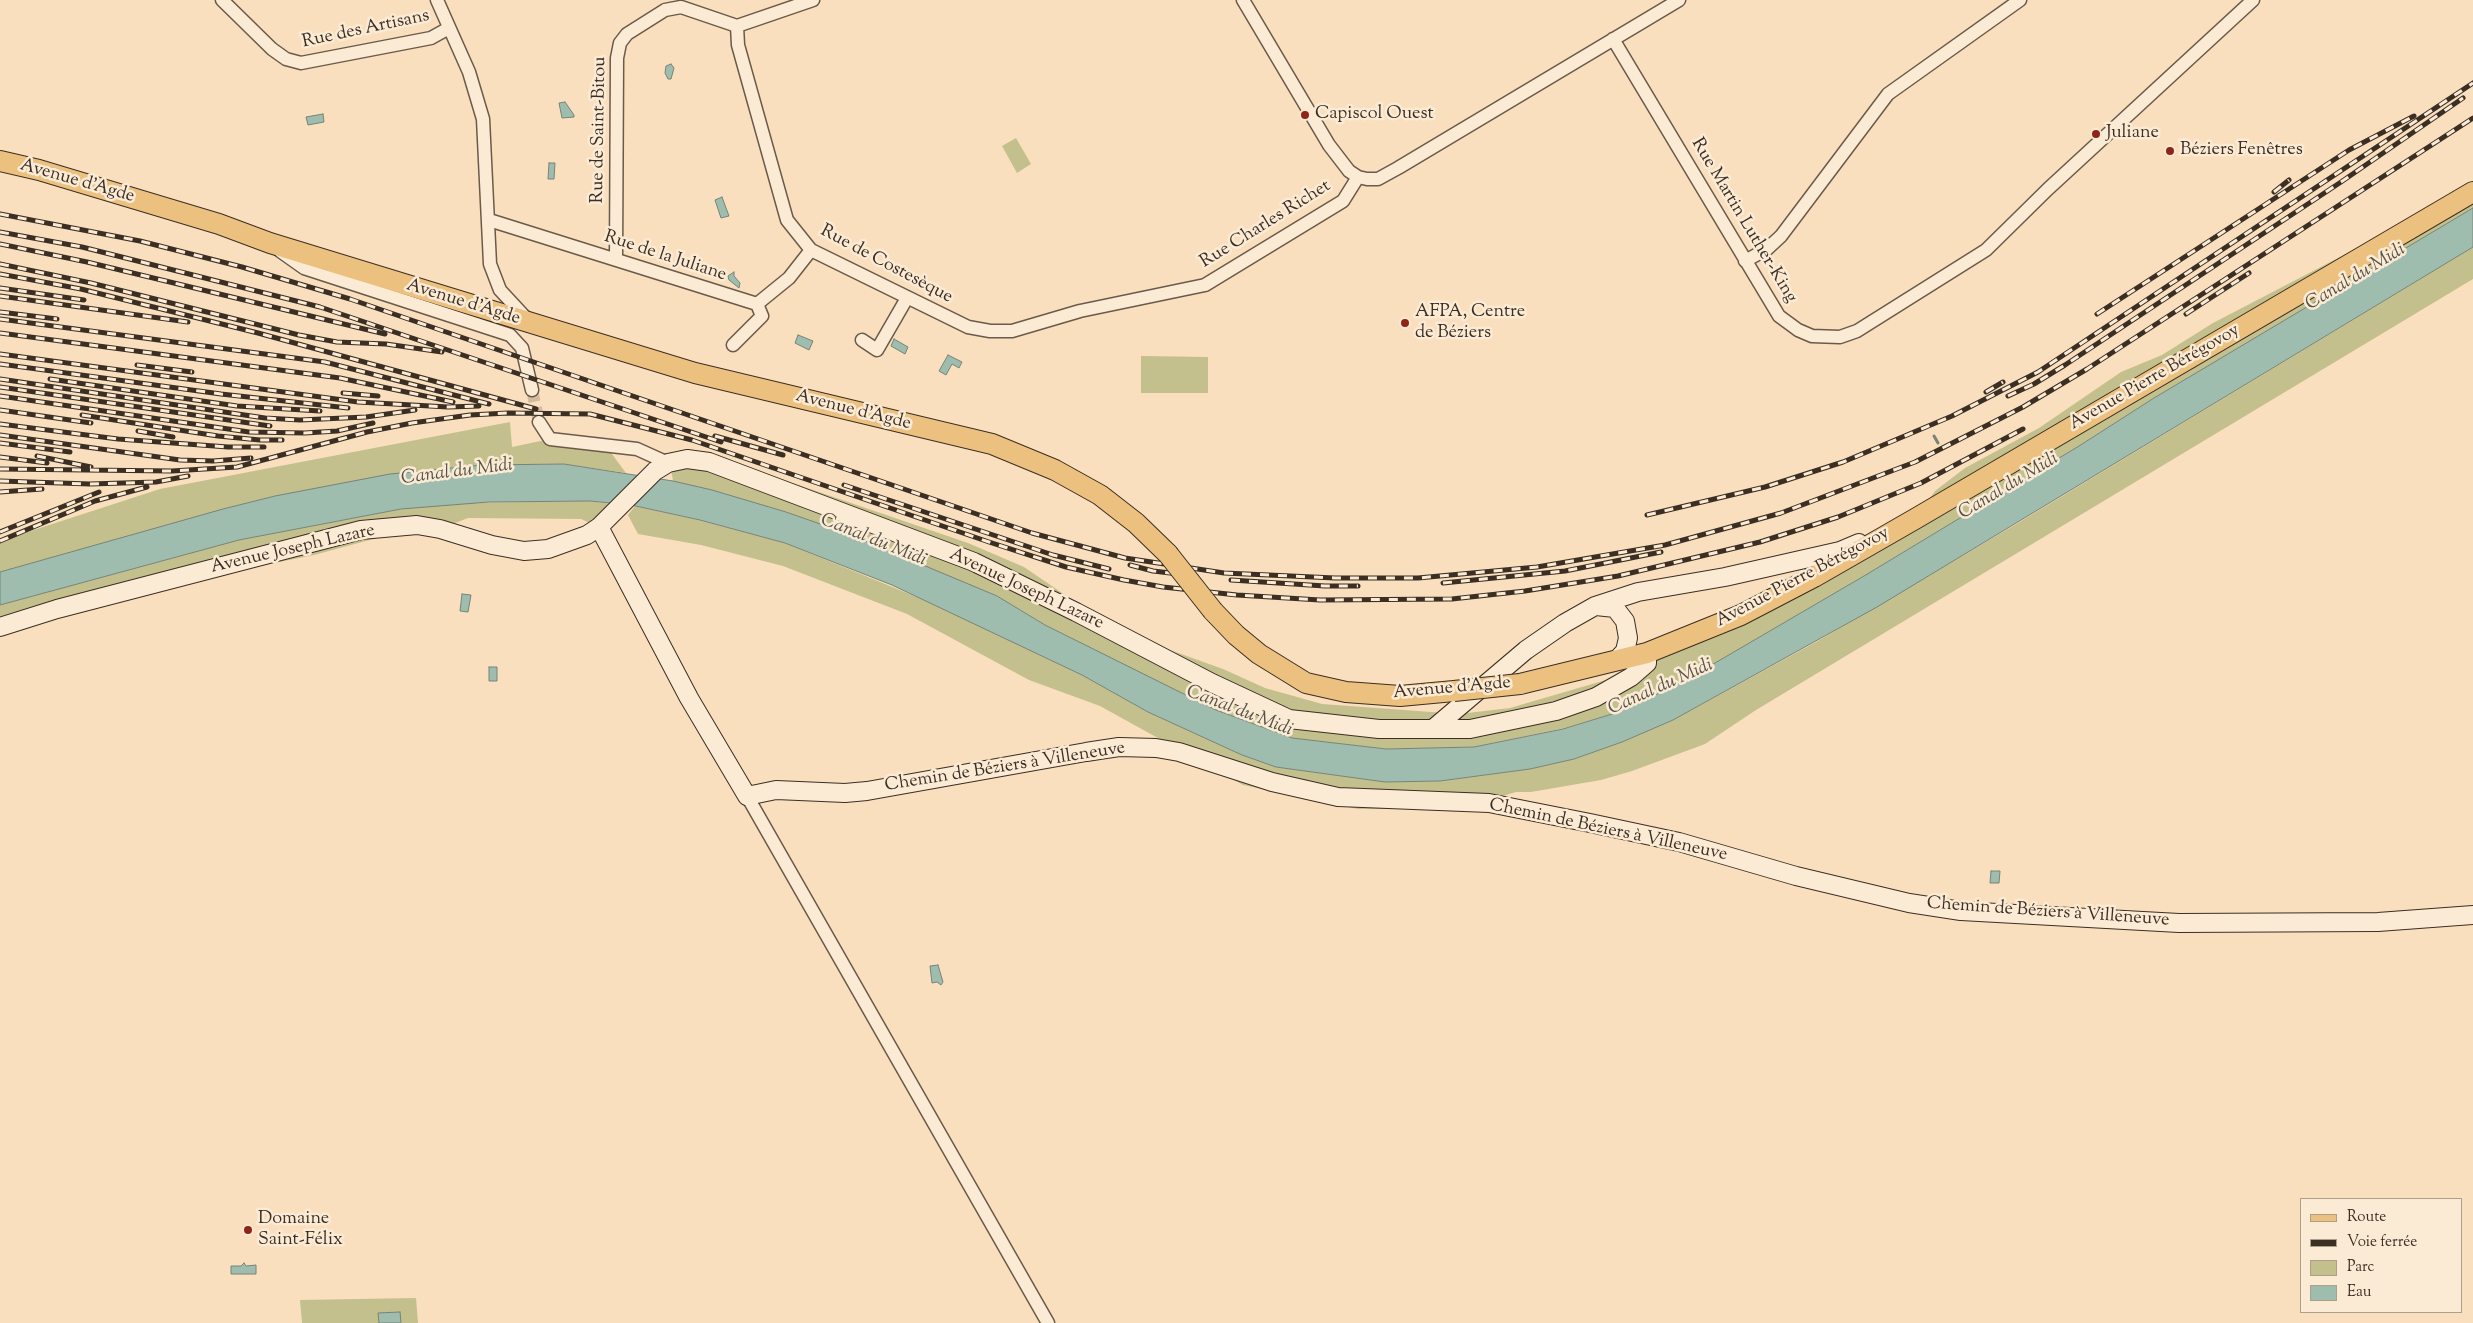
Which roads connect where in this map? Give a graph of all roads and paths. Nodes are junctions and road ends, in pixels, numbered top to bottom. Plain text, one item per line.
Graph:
1 (222, 0) edge
2 (813, 0) edge
3 (1243, 0) edge
4 (1679, 0) edge
5 (2020, 0) edge
6 (2253, 0) edge
7 (441, 2) edge
8 (737, 26) junction
9 (449, 28) junction
10 (1613, 39) junction
11 (0, 161) edge
12 (1358, 177) junction
13 (2473, 192) edge
14 (489, 220) junction
15 (270, 243) junction
16 (811, 250) junction
17 (616, 260) junction
18 (1745, 261) junction
19 (907, 298) junction
20 (757, 304) junction
21 (1114, 304) joint
22 (533, 324) junction
23 (862, 340) dead end
24 (733, 345) dead end
25 (532, 390) tunnel mouth
26 (539, 422) tunnel mouth
27 (661, 467) junction
28 (1915, 519) junction
29 (604, 522) junction
30 (1595, 606) junction
31 (0, 627) edge
32 (1647, 653) junction
33 (1616, 661) junction
34 (1434, 728) junction
35 (747, 796) junction
36 (2473, 915) edge
37 (1048, 1323) edge

1 - 9 street, Rue des Artisans
2 - 8 street
3 - 12 street
4 - 10 street
5 - 18 street
6 - 18 street, Rue Martin Luther-King
7 - 9 street
8 - 16 street, Rue de Costesèque
8 - 17 street, Rue de Saint-Bitou
9 - 14 street
10 - 12 street
10 - 18 street, Rue Martin Luther-King
11 - 15 main road, Avenue d'Agde
12 - 21 street, Rue Charles Richet
13 - 28 main road, Avenue Pierre Bérégovoy
14 - 17 street, Rue de la Juliane
14 - 22 street
15 - 22 main road, Avenue d'Agde
15 - 25 street
16 - 19 street, Rue de Costesèque
16 - 20 street
17 - 20 street, Rue de la Juliane
19 - 21 street, Rue de Costesèque
19 - 23 street
20 - 24 street
22 - 33 main road, Avenue d'Agde, bridge
26 - 27 street
27 - 29 main road, Avenue Joseph Lazare
27 - 34 main road, Avenue Joseph Lazare
28 - 30 main road
28 - 32 main road, Avenue Pierre Bérégovoy
29 - 31 main road, Avenue Joseph Lazare
29 - 35 main road
30 - 33 main road
30 - 34 main road
32 - 33 main road, Avenue d'Agde
32 - 34 main road, Avenue Joseph Lazare
35 - 36 main road, Chemin de Béziers à Villeneuve
35 - 37 street

